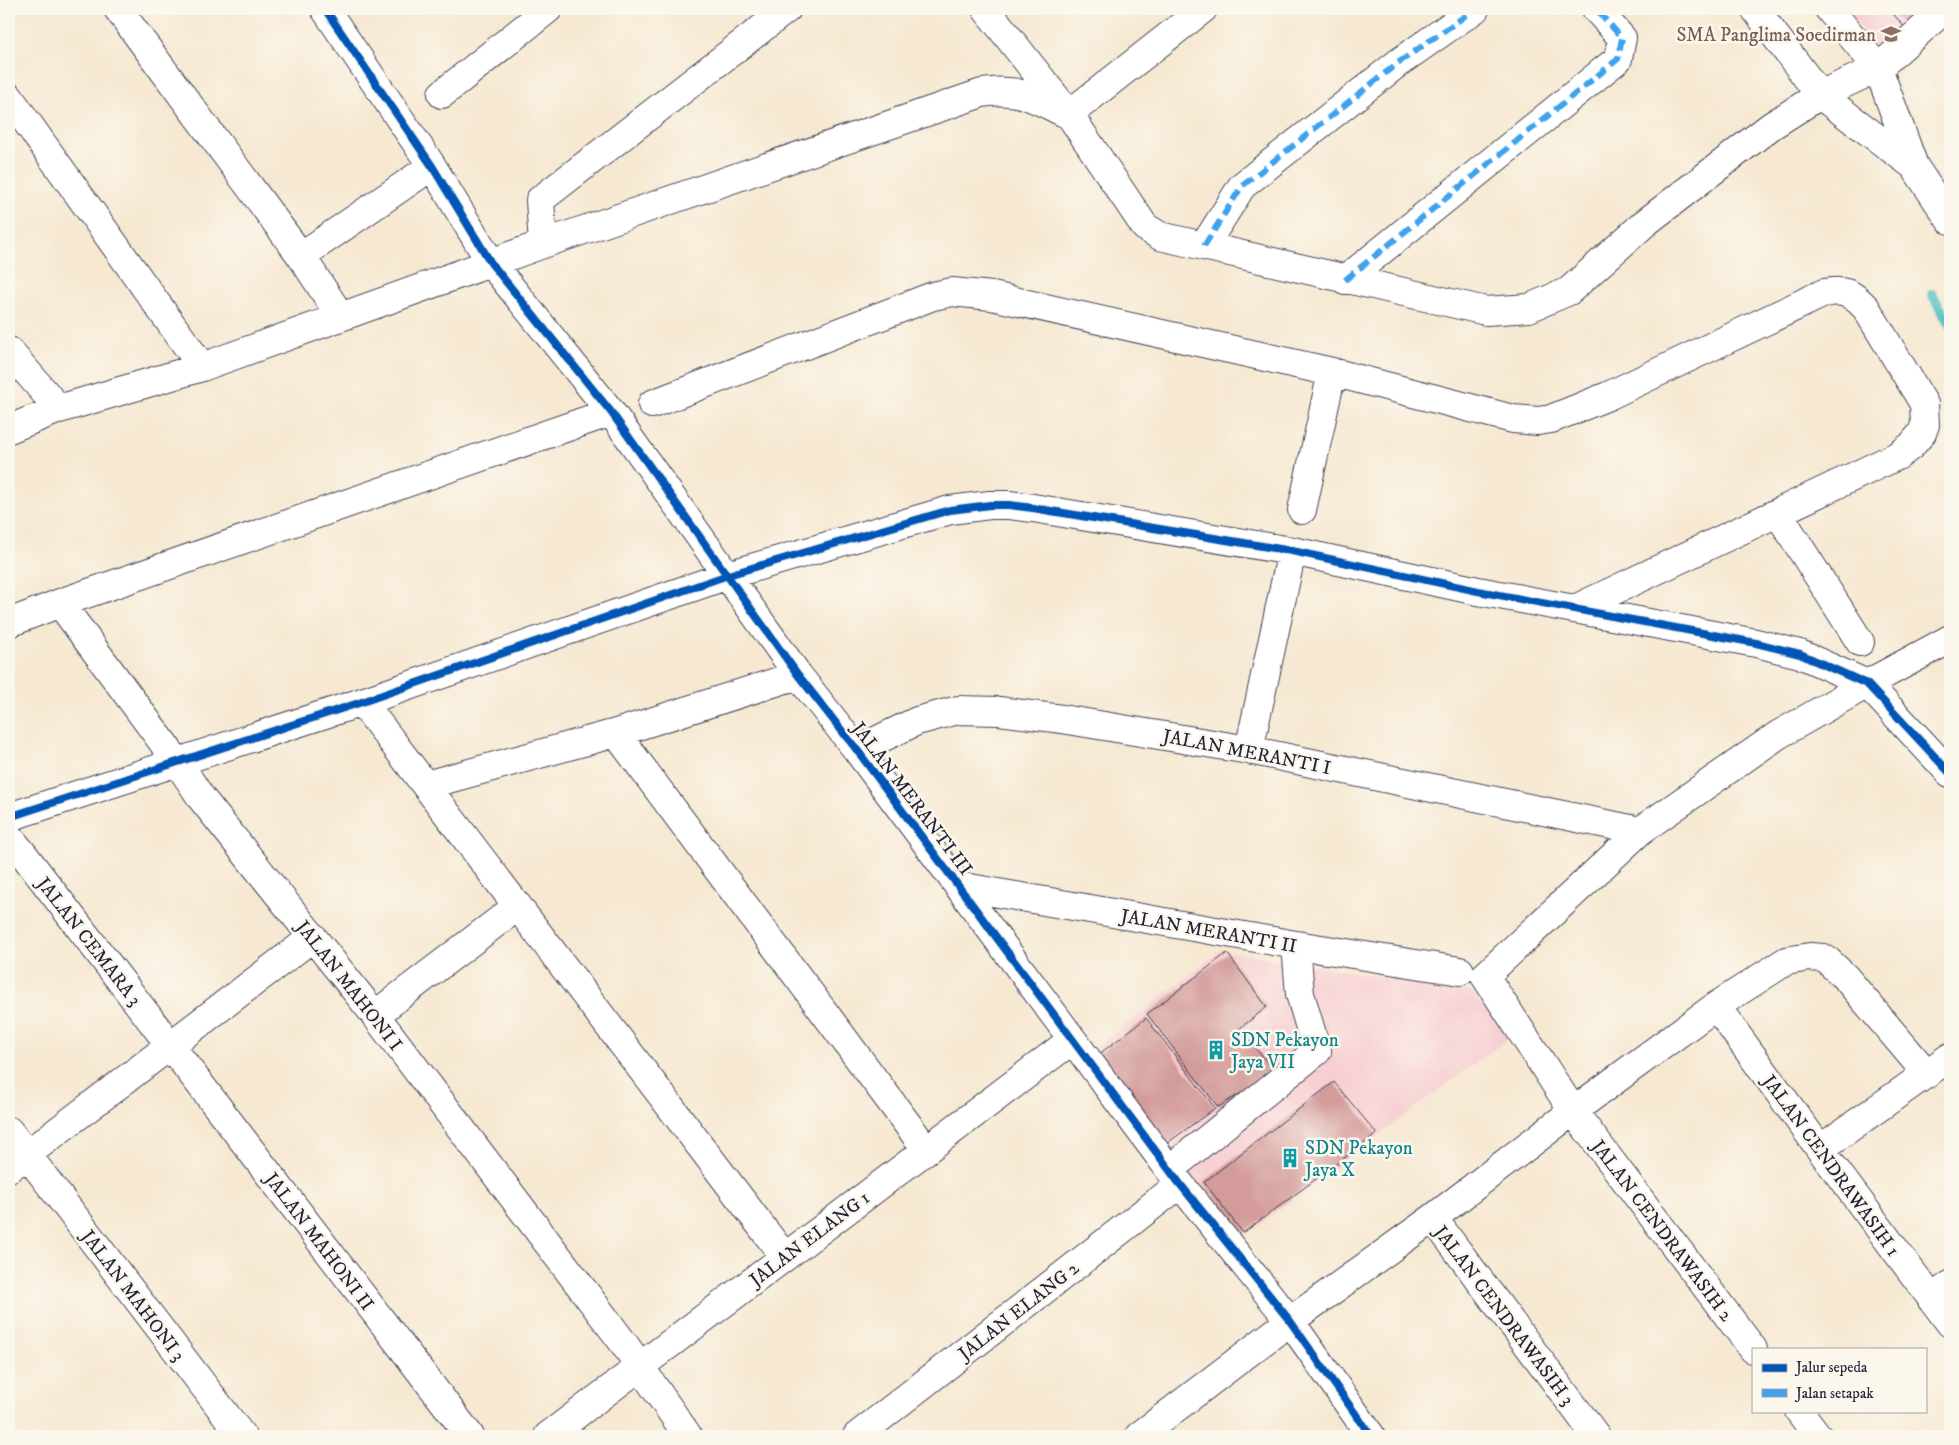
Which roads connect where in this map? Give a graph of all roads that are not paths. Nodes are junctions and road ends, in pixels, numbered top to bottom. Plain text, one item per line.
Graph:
1 (118, 9) edge
2 (325, 9) edge
3 (548, 9) edge
4 (787, 9) edge
5 (986, 9) edge
6 (1204, 9) edge
7 (1475, 9) edge
8 (1596, 9) edge
9 (1755, 9) edge
10 (1829, 9) edge
11 (1945, 9) edge
12 (1878, 68) junction
13 (442, 94) dead end
14 (1820, 95) junction
15 (9, 98) edge
16 (1069, 114) junction
17 (432, 166) junction
18 (1914, 166) junction
19 (1950, 220) edge
20 (543, 244) junction
21 (1204, 246) junction
22 (301, 256) junction
23 (491, 263) junction
24 (1345, 280) junction
25 (341, 317) junction
26 (9, 351) edge
27 (202, 367) junction
28 (1332, 372) junction
29 (652, 404) dead end
30 (58, 409) junction
31 (611, 412) junction
32 (9, 429) edge
33 (1302, 510) dead end
34 (1778, 513) junction
35 (1292, 551) junction
36 (728, 575) junction
37 (60, 603) junction
38 (1575, 609) junction
39 (9, 623) edge
40 (1950, 639) edge
41 (1860, 642) dead end
42 (798, 675) junction
43 (1867, 684) junction
44 (362, 702) junction
45 (616, 733) junction
46 (857, 750) junction
47 (1249, 750) junction
48 (178, 762) junction
49 (1950, 772) edge
50 (426, 785) junction
51 (9, 817) edge
52 (1640, 831) junction
53 (9, 837) edge
54 (958, 886) junction
55 (518, 906) junction
56 (313, 936) junction
57 (1296, 945) junction
58 (1460, 971) dead end
59 (1716, 1006) junction
60 (375, 1015) junction
61 (1072, 1040) junction
62 (170, 1045) junction
63 (1950, 1057) edge
64 (1927, 1074) junction
65 (1573, 1111) junction
66 (9, 1131) edge
67 (1820, 1148) junction
68 (926, 1149) junction
69 (18, 1161) edge
70 (1175, 1177) junction
71 (1432, 1218) junction
72 (784, 1256) junction
73 (1941, 1292) edge
74 (1290, 1321) junction
75 (1950, 1323) edge
76 (1752, 1349) edge
77 (640, 1367) junction
78 (1800, 1412) edge
79 (242, 1436) edge
80 (470, 1436) edge
81 (548, 1436) edge
82 (688, 1436) edge
83 (856, 1436) edge
84 (1139, 1436) edge
85 (1371, 1436) edge
86 (1596, 1436) edge
87 (1818, 1436) edge

1 - 22 street
2 - 17 street, JALAN MERANTI III
3 - 13 street
4 - 20 street
5 - 16 street
6 - 16 street
7 - 21 street
8 - 24 street
9 - 14 street
10 - 12 street
11 - 12 street
12 - 14 street
12 - 18 street
14 - 18 street
14 - 24 street
15 - 27 street
16 - 20 street
16 - 21 street
17 - 22 street
17 - 23 street, JALAN MERANTI III
18 - 19 street
20 - 23 street
21 - 24 street
22 - 25 street
23 - 25 street
23 - 31 street, JALAN MERANTI III
25 - 27 street
26 - 30 street
27 - 30 street
28 - 29 street
28 - 33 street
28 - 34 street
30 - 32 street
31 - 36 street, JALAN MERANTI III
31 - 37 street
34 - 38 street
34 - 41 street
35 - 36 street
35 - 38 street
35 - 47 street
36 - 42 street, JALAN MERANTI III
36 - 44 street
37 - 39 street
37 - 48 street, JALAN MAHONI I
38 - 43 street
40 - 43 street
42 - 45 street
42 - 46 street, JALAN MERANTI III
43 - 49 street
43 - 52 street
44 - 48 street
44 - 50 street
45 - 50 street
45 - 68 street
46 - 47 street, JALAN MERANTI I
46 - 54 street, JALAN MERANTI III
47 - 52 street, JALAN MERANTI I
48 - 51 street
48 - 56 street, JALAN MAHONI I
50 - 55 street
52 - 65 street, JALAN CENDRAWASIH 2
53 - 62 street, JALAN CEMARA 3
54 - 57 street, JALAN MERANTI II
54 - 61 street, JALAN MERANTI III
55 - 60 street
55 - 72 street
56 - 60 street, JALAN MAHONI I
56 - 62 street
57 - 58 street, JALAN MERANTI II
57 - 70 street, JALAN ELANG 2
59 - 64 street
59 - 65 street
59 - 67 street, JALAN CENDRAWASIH 1
60 - 77 street, JALAN MAHONI I
61 - 68 street, JALAN ELANG 1
61 - 70 street, JALAN MERANTI III
62 - 69 street
62 - 80 street, JALAN MAHONI II
63 - 64 street
64 - 67 street
65 - 71 street
65 - 76 street, JALAN CENDRAWASIH 2
66 - 69 street, JALAN MAHONI 3
67 - 73 street, JALAN CENDRAWASIH 1
68 - 72 street, JALAN ELANG 1
69 - 79 street, JALAN MAHONI 3
70 - 74 street, JALAN MERANTI III
70 - 83 street, JALAN ELANG 2
71 - 74 street
71 - 86 street, JALAN CENDRAWASIH 3
72 - 77 street, JALAN ELANG 1
73 - 75 street, JALAN CENDRAWASIH 1
74 - 84 street
74 - 85 street, JALAN MERANTI III
77 - 81 street, JALAN ELANG 1
77 - 82 street, JALAN MAHONI I
78 - 87 street

